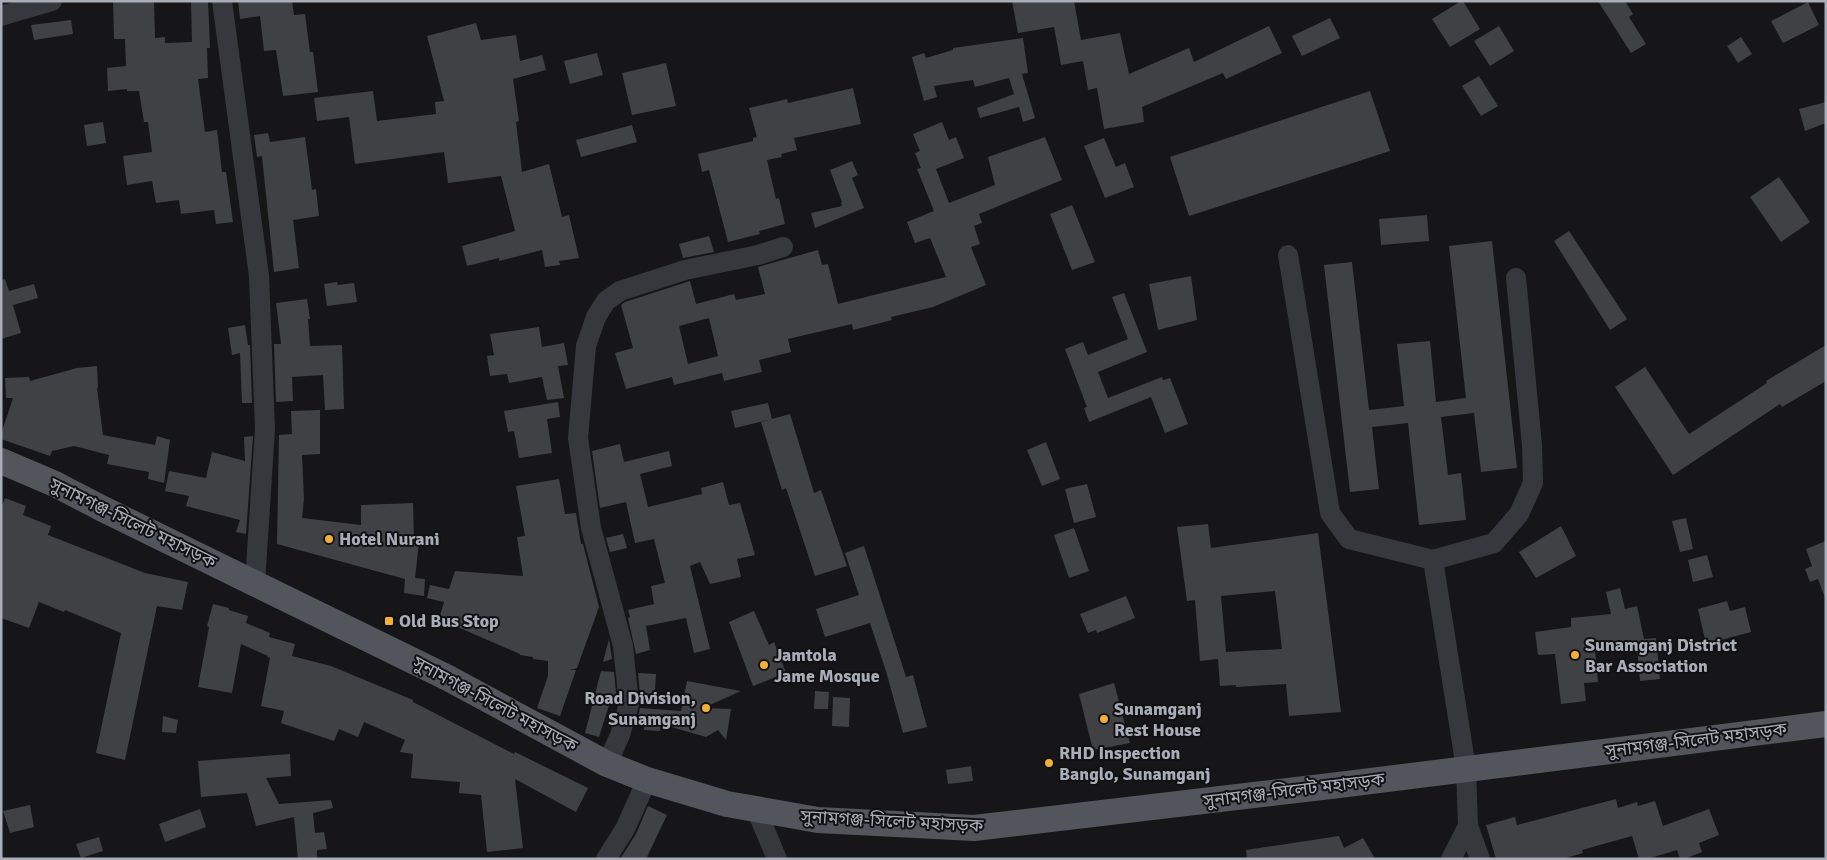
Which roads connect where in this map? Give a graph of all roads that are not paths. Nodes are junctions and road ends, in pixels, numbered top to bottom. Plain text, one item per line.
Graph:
1 (52, 1) edge
2 (222, 1) edge
3 (1, 16) edge
4 (783, 247) dead end
5 (1288, 255) dead end
6 (1516, 278) dead end
7 (1, 461) edge
8 (1433, 560) junction
9 (255, 583) junction
10 (1826, 724) edge
11 (607, 764) junction
12 (1466, 768) junction
13 (647, 780) junction
14 (756, 809) junction
15 (1468, 826) junction
16 (606, 859) edge
17 (778, 859) edge
18 (1451, 859) edge
19 (1480, 859) edge

1 - 3 street
2 - 9 street
4 - 11 street
5 - 8 street
6 - 8 street
7 - 9 main road, সুনামগঞ্জ-সিলেট মহাসড়ক
8 - 12 street
9 - 11 main road, সুনামগঞ্জ-সিলেট মহাসড়ক
10 - 12 main road, সুনামগঞ্জ-সিলেট মহাসড়ক
11 - 13 main road, সুনামগঞ্জ-সিলেট মহাসড়ক
12 - 14 main road, সুনামগঞ্জ-সিলেট মহাসড়ক
12 - 15 street
13 - 14 main road, সুনামগঞ্জ-সিলেট মহাসড়ক
13 - 16 street
14 - 17 street
15 - 18 street
15 - 19 street

